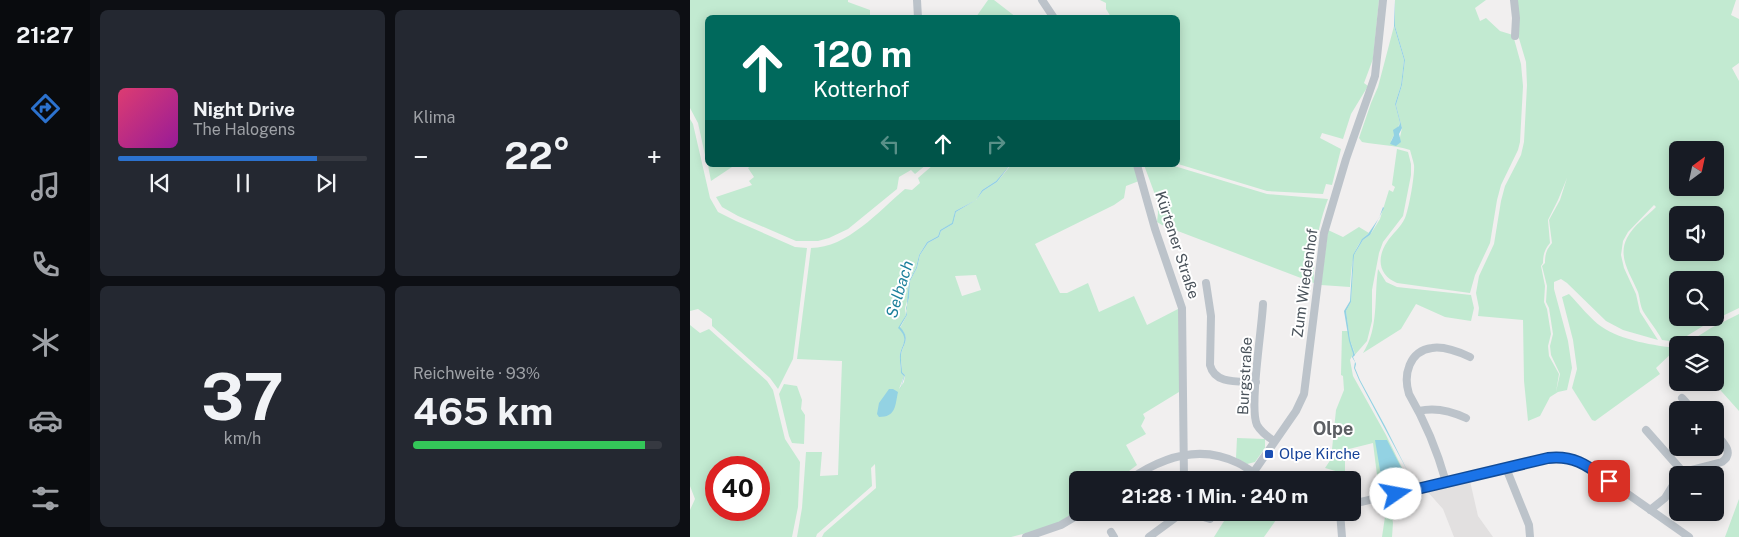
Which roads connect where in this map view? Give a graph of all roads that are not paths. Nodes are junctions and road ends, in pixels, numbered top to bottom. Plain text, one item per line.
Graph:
1 (918, 0) edge
2 (1042, 0) edge
3 (1383, 0) edge
4 (1514, 0) edge
5 (918, 15) edge
6 (1052, 15) edge
7 (1515, 36) dead end
8 (1138, 167) edge
9 (1206, 283) dead end
10 (1263, 304) dead end
11 (1470, 356) dead end
12 (1256, 382) junction
13 (1682, 398) dead end
14 (1685, 401) edge
15 (1419, 411) junction
16 (1466, 418) dead end
17 (1646, 430) dead end
18 (1274, 442) junction
19 (1724, 443) edge
20 (1183, 455) junction
21 (1673, 466) edge
22 (1709, 466) edge
23 (1506, 468) junction
24 (1141, 471) edge
25 (1184, 471) edge
26 (1250, 471) edge
27 (1254, 471) edge
28 (1446, 482) junction
29 (1669, 492) edge
30 (1361, 502) edge
31 (1650, 510) junction
32 (1069, 520) edge
33 (1171, 521) edge
34 (1341, 521) edge
35 (1026, 537) edge
36 (1149, 537) edge
37 (1342, 537) edge
38 (1530, 537) edge
39 (1689, 537) edge

1 - 5 street
2 - 6 street
3 - 18 street, Zum Wiedenhof
4 - 7 street
8 - 20 street, Kürtener Straße
9 - 12 street
10 - 12 street, Burgstraße
11 - 15 street
12 - 18 street, Burgstraße
13 - 14 street
15 - 16 street
15 - 28 street
17 - 21 street
18 - 27 street, Zum Wiedenhof
19 - 22 street
20 - 24 street
20 - 25 street, Kürtener Straße
20 - 26 street
23 - 28 street
23 - 31 street
23 - 38 street
28 - 30 street
29 - 31 street
31 - 39 street
32 - 35 street
33 - 36 street
34 - 37 street

